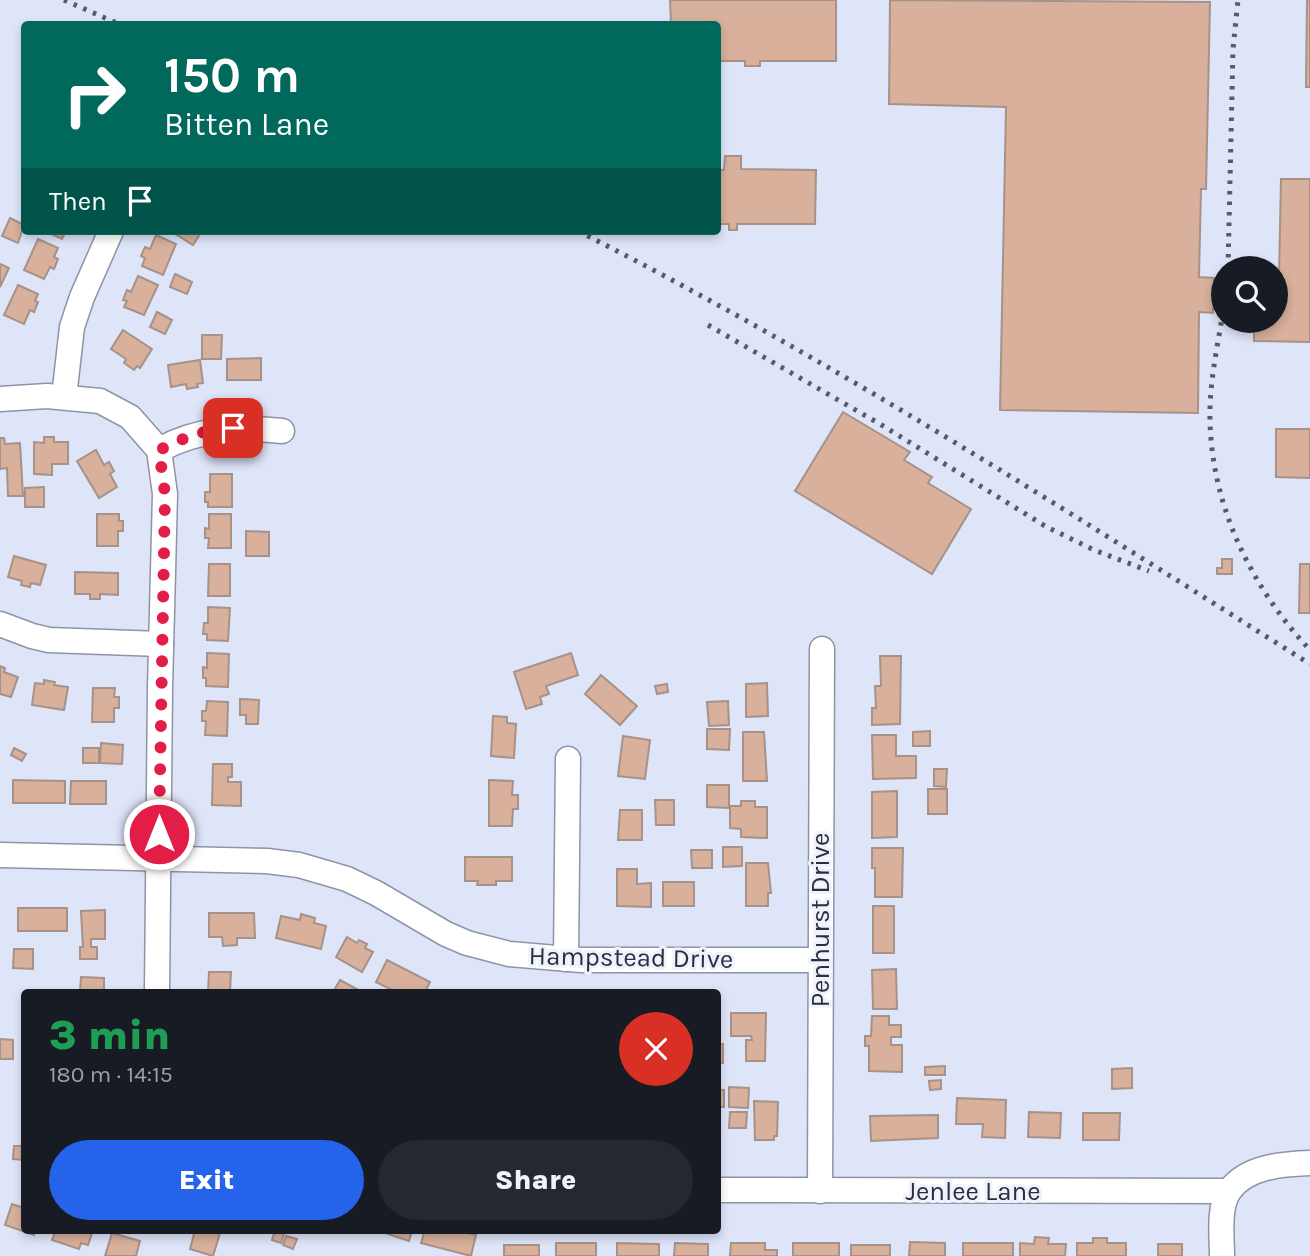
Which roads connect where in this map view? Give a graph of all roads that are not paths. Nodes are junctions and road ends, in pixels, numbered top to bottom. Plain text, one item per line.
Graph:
1 (109, 235) edge
2 (64, 397) junction
3 (0, 399) edge
4 (282, 431) dead end
5 (159, 450) junction
6 (0, 624) edge
7 (162, 644) junction
8 (822, 649) dead end
9 (568, 759) dead end
10 (0, 855) edge
11 (159, 858) junction
12 (566, 959) junction
13 (820, 960) junction
14 (157, 989) edge
15 (1310, 1163) edge
16 (721, 1190) edge
17 (820, 1191) junction
18 (1229, 1191) junction
19 (1222, 1256) edge

1 - 2 street
2 - 3 street
2 - 5 street
4 - 5 street
5 - 7 street
6 - 7 street
7 - 11 street
8 - 13 street, Penhurst Drive
9 - 12 street
10 - 11 street, Hampstead Drive
11 - 12 street, Hampstead Drive
11 - 14 street
12 - 13 street, Hampstead Drive
13 - 17 street, Penhurst Drive
15 - 18 street
16 - 17 street, Jenlee Lane
17 - 18 street, Jenlee Lane
18 - 19 street

